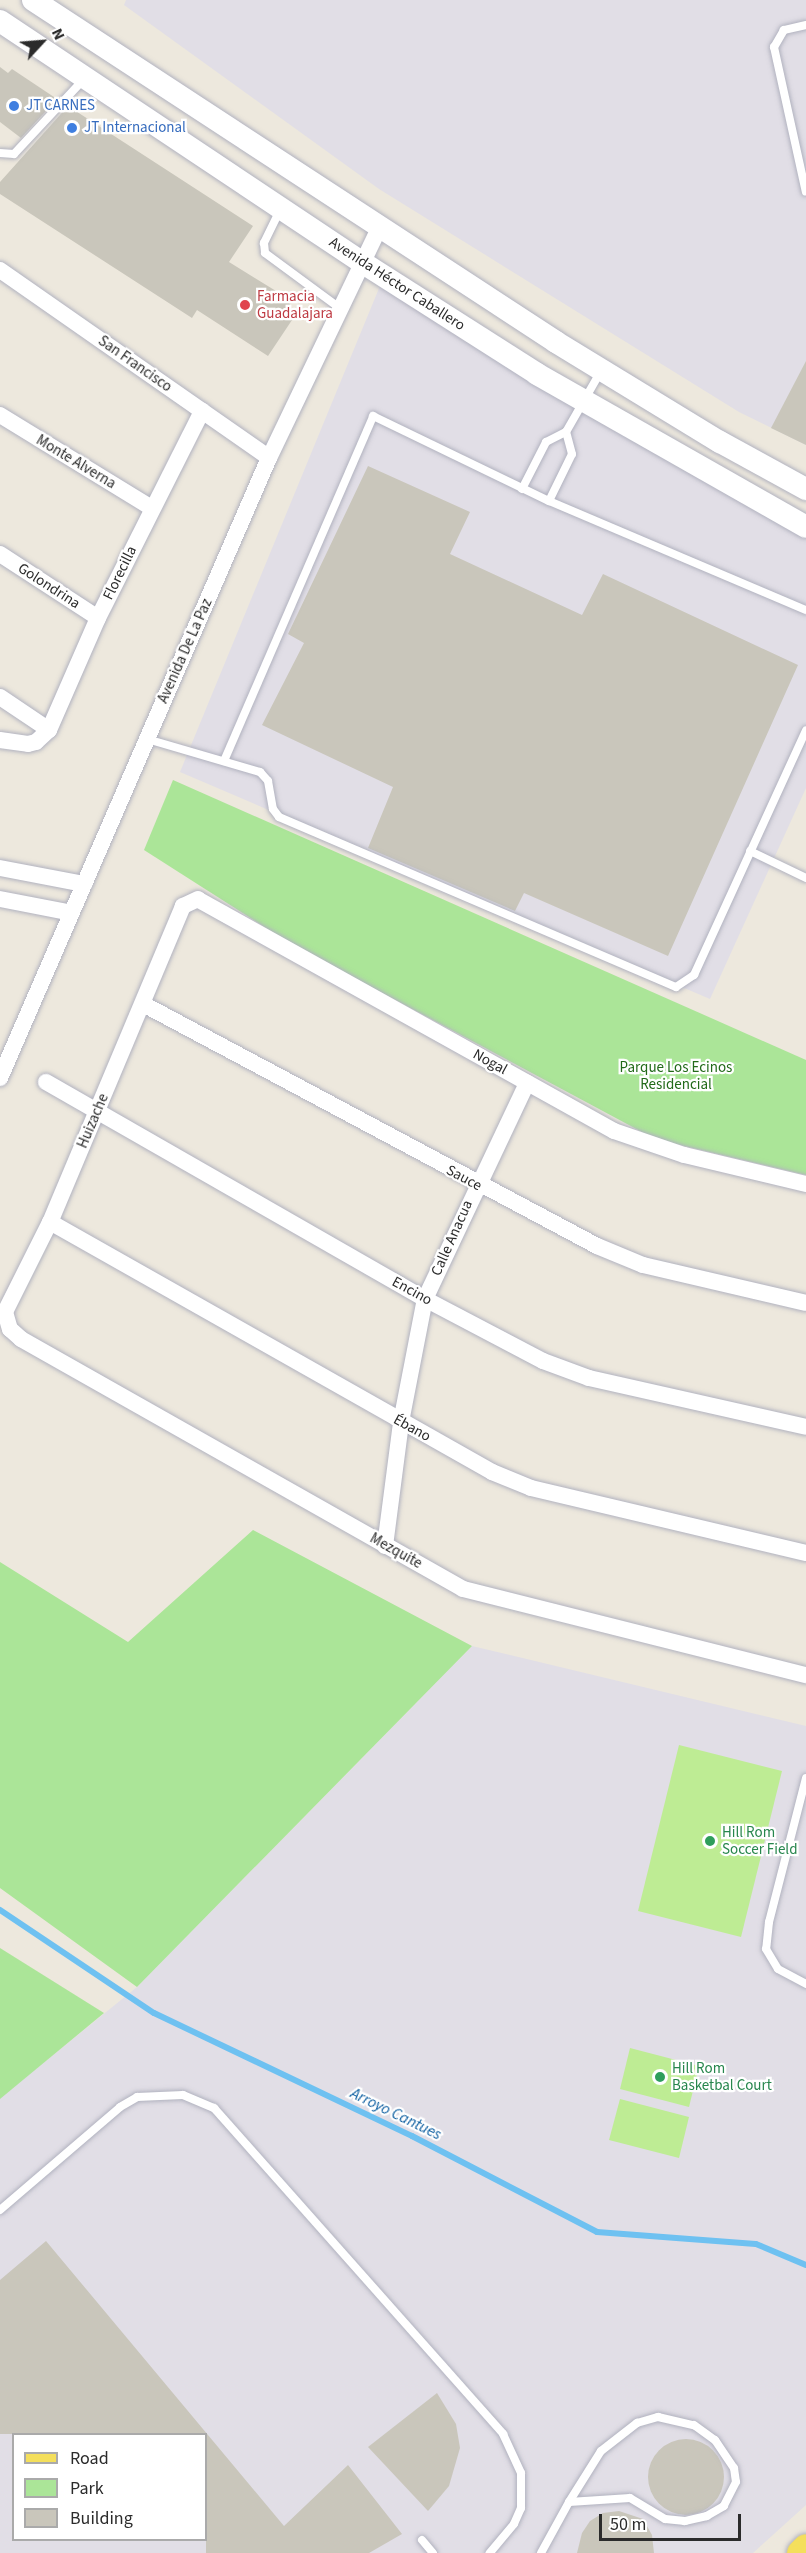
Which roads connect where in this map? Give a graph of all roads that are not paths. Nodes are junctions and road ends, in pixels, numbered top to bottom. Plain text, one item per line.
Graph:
1 (47, 4) edge
2 (0, 21) edge
3 (806, 25) edge
4 (84, 78) junction
5 (153, 79) junction
6 (132, 111) junction
7 (0, 153) edge
8 (806, 192) edge
9 (280, 209) junction
10 (379, 228) junction
11 (363, 263) junction
12 (0, 270) edge
13 (341, 309) junction
14 (602, 371) junction
15 (582, 402) junction
16 (202, 411) junction
17 (0, 415) edge
18 (566, 432) junction
19 (269, 458) junction
20 (522, 489) junction
21 (806, 489) edge
22 (549, 501) junction
23 (152, 508) junction
24 (806, 527) edge
25 (0, 555) edge
26 (806, 610) edge
27 (98, 618) junction
28 (0, 697) edge
29 (806, 730) edge
30 (46, 734) junction
31 (147, 739) junction
32 (0, 740) edge
33 (224, 761) junction
34 (750, 851) junction
35 (0, 868) edge
36 (806, 878) edge
37 (84, 884) junction
38 (0, 899) edge
39 (191, 900) joint
40 (72, 913) junction
41 (143, 1004) junction
42 (0, 1078) edge
43 (46, 1082) dead end
44 (527, 1083) junction
45 (97, 1111) junction
46 (806, 1184) edge
47 (477, 1185) junction
48 (50, 1222) junction
49 (425, 1299) junction
50 (806, 1303) edge
51 (21, 1339) joint
52 (401, 1422) junction
53 (806, 1427) edge
54 (385, 1546) junction
55 (806, 1553) edge
56 (806, 1675) edge
57 (806, 1778) edge
58 (806, 1984) edge
59 (0, 2210) edge
60 (569, 2502) junction
61 (422, 2540) dead end
62 (806, 2547) edge
63 (433, 2553) edge
64 (490, 2553) edge
65 (541, 2553) edge
66 (800, 2553) edge

1 - 5 main road
2 - 4 main road, Avenida Héctor Caballero
3 - 8 lane
4 - 6 main road, Avenida Héctor Caballero
4 - 7 lane
5 - 6 main road
5 - 10 main road
6 - 9 main road, Avenida Héctor Caballero
9 - 11 main road, Avenida Héctor Caballero
9 - 13 lane
10 - 11 street, Avenida De La Paz
10 - 14 main road
11 - 13 street, Avenida De La Paz
11 - 15 main road, Avenida Héctor Caballero
12 - 16 street, San Francisco
13 - 19 street, Avenida De La Paz
14 - 15 lane
14 - 21 main road
15 - 18 lane
15 - 24 main road, Avenida Héctor Caballero
16 - 19 street, San Francisco
16 - 23 street, Florecilla
17 - 23 street, Monte Alverna
18 - 20 lane
18 - 22 lane
19 - 31 street, Avenida De La Paz
20 - 22 lane
20 - 33 lane
22 - 26 lane
23 - 27 street, Florecilla
25 - 27 street, Golondrina
27 - 30 street, Florecilla
28 - 30 street
29 - 34 lane
30 - 32 street
31 - 33 lane
31 - 37 street, Avenida De La Paz
33 - 34 lane
34 - 36 lane
35 - 37 street
37 - 40 street, Avenida De La Paz
38 - 40 street
39 - 41 street, Huizache
39 - 44 street, Nogal
40 - 42 street, Avenida De La Paz
41 - 45 street, Huizache
41 - 47 street, Sauce
43 - 45 street, Encino
44 - 46 street, Nogal
44 - 47 street, Calle Anacua
45 - 48 street, Huizache
45 - 49 street, Encino
47 - 49 street, Calle Anacua
47 - 50 street, Sauce
48 - 51 street, Huizache
48 - 52 street, Ébano
49 - 52 street, Calle Anacua
49 - 53 street, Encino
51 - 54 street, Mezquite
52 - 54 street, Calle Anacua
52 - 55 street, Ébano
54 - 56 street, Mezquite
57 - 58 lane
59 - 64 lane
60 - 60 lane
60 - 65 lane
61 - 63 lane
62 - 66 main road

